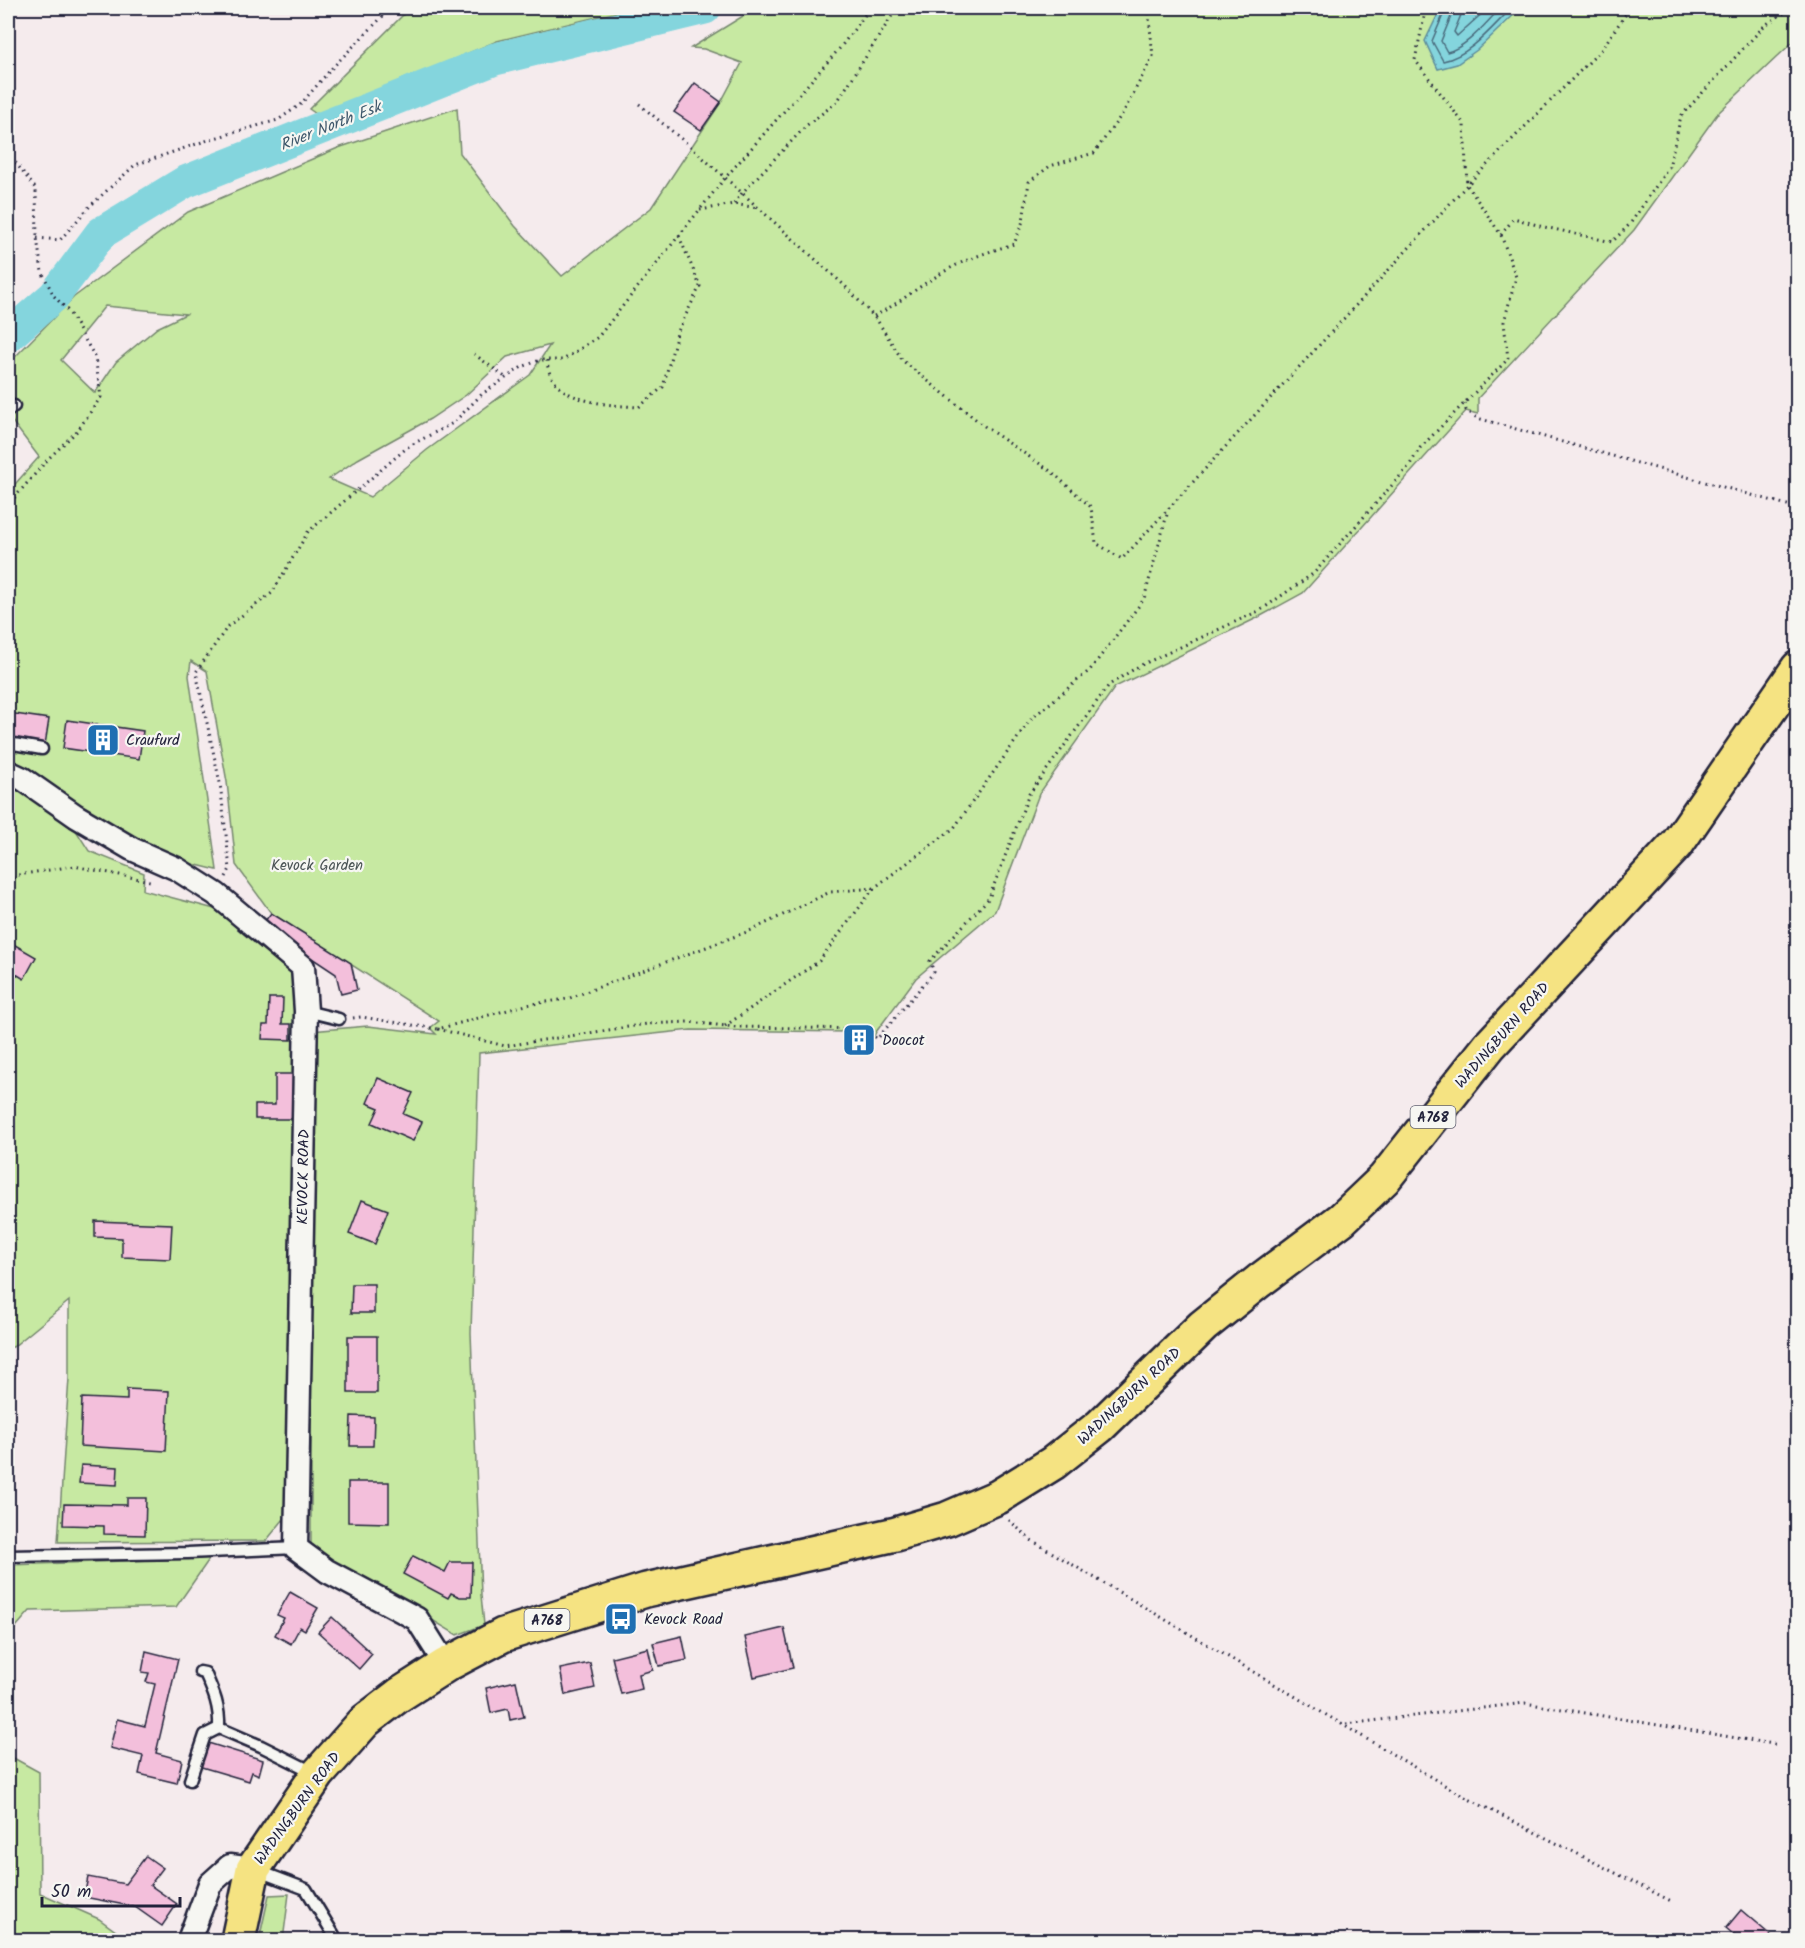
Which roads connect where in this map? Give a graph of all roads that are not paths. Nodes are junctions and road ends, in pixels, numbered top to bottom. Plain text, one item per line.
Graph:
1 (1797, 668) edge
2 (8, 743) edge
3 (42, 749) dead end
4 (8, 772) edge
5 (306, 1011) junction
6 (339, 1020) road end
7 (296, 1548) junction
8 (8, 1556) edge
9 (446, 1665) junction
10 (200, 1672) dead end
11 (219, 1728) junction
12 (318, 1774) junction
13 (190, 1780) dead end
14 (253, 1869) junction
15 (189, 1941) edge
16 (238, 1941) edge
17 (337, 1941) edge

1 - 9 main road, WADINGBURN ROAD / A768
2 - 3 lane
4 - 5 street, KEVOCK ROAD
5 - 6 lane
5 - 7 street, KEVOCK ROAD
7 - 8 lane
7 - 9 street
9 - 12 main road, WADINGBURN ROAD / A768
10 - 11 lane
11 - 12 lane
11 - 13 lane
12 - 14 main road, WADINGBURN ROAD / A768
14 - 15 street
14 - 16 main road, WADINGBURN ROAD / A768
14 - 17 lane

